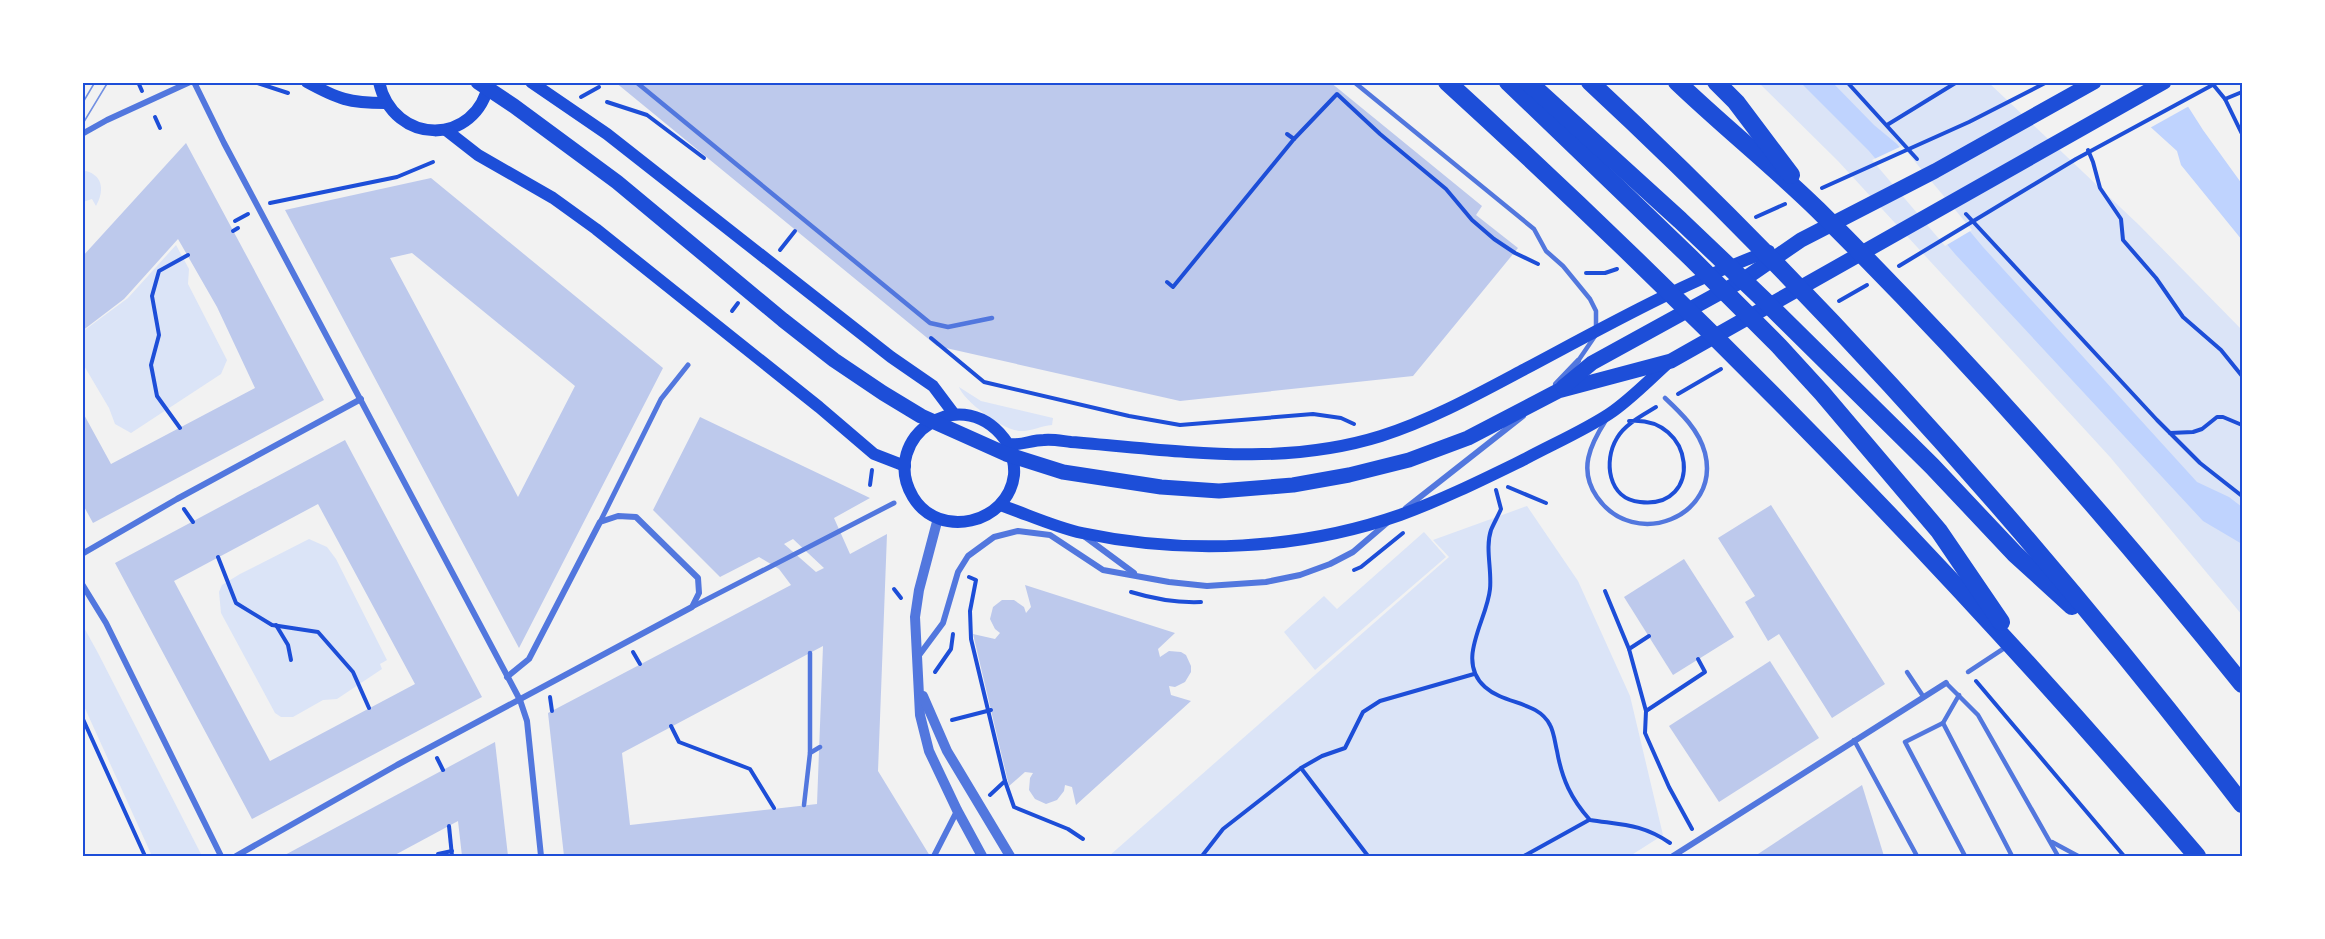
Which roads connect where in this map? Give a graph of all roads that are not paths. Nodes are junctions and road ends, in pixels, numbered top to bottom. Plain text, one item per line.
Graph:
1 (192, 82) edge
2 (307, 82) edge
3 (378, 82) edge
4 (478, 82) edge
5 (489, 82) edge
6 (531, 82) edge
7 (636, 82) edge
8 (1354, 82) edge
9 (1447, 82) edge
10 (1508, 82) edge
11 (1527, 82) edge
12 (1590, 82) edge
13 (1677, 82) edge
14 (1716, 82) edge
15 (2094, 82) edge
16 (2164, 82) edge
17 (385, 104) junction
18 (446, 130) junction
19 (82, 134) edge
20 (1817, 199) junction
21 (1801, 240) junction
22 (992, 318) dead end
23 (1578, 361) joint
24 (1671, 361) junction
25 (688, 365) dead end
26 (1558, 391) junction
27 (361, 399) junction
28 (1665, 400) road end
29 (1610, 413) junction
30 (954, 414) junction
31 (1008, 444) junction
32 (905, 466) junction
33 (894, 503) dead end
34 (1000, 505) junction
35 (938, 518) junction
36 (600, 522) junction
37 (1079, 533) junction
38 (82, 554) edge
39 (1137, 575) junction
40 (82, 584) edge
41 (692, 607) junction
42 (2009, 645) junction
43 (2120, 649) junction
44 (810, 653) dead end
45 (917, 658) junction
46 (1907, 672) dead end
47 (1968, 672) road end
48 (507, 677) junction
49 (2039, 678) junction
50 (1946, 683) joint
51 (2242, 684) edge
52 (920, 692) junction
53 (1959, 695) junction
54 (1923, 696) junction
55 (520, 700) junction
56 (1943, 723) junction
57 (1854, 740) junction
58 (819, 747) dead end
59 (810, 753) junction
60 (2242, 804) edge
61 (804, 805) dead end
62 (957, 810) junction
63 (2050, 841) junction
64 (221, 856) edge
65 (236, 856) edge
66 (541, 856) edge
67 (934, 856) edge
68 (982, 856) edge
69 (1010, 856) edge
70 (1673, 856) edge
71 (1917, 856) edge
72 (1965, 856) edge
73 (2012, 856) edge
74 (2058, 856) edge
75 (2078, 856) edge
76 (2197, 856) edge

1 - 19 street
1 - 27 street
2 - 17 main road
3 - 17 main road
4 - 26 main road
5 - 18 main road
6 - 30 main road
7 - 22 lane
8 - 23 lane
9 - 42 highway
10 - 49 highway
11 - 43 highway
12 - 43 highway
13 - 20 highway
14 - 20 highway
15 - 21 main road
16 - 24 main road
17 - 18 main road
18 - 32 main road
20 - 51 highway
21 - 26 main road
21 - 31 main road
23 - 39 street
24 - 26 main road
24 - 29 main road
25 - 36 street
27 - 38 street
27 - 48 street
28 - 29 lane
29 - 37 main road
30 - 31 main road
30 - 32 main road
31 - 34 main road
32 - 35 main road
33 - 41 street
34 - 35 main road
34 - 37 main road
35 - 45 street
36 - 41 street
36 - 48 street
37 - 39 street
39 - 45 street
40 - 64 street
41 - 55 street
42 - 47 lane
42 - 49 highway
43 - 60 highway
44 - 59 lane
45 - 52 street
46 - 54 lane
48 - 55 street
49 - 76 highway
50 - 53 lane
50 - 54 street
52 - 62 street
52 - 69 street
53 - 56 lane
53 - 63 lane
54 - 57 street
55 - 65 street
55 - 66 street
56 - 72 lane
56 - 73 lane
57 - 70 street
57 - 71 lane
58 - 59 lane
59 - 61 lane
62 - 67 street
62 - 68 street
63 - 74 lane
63 - 75 lane

